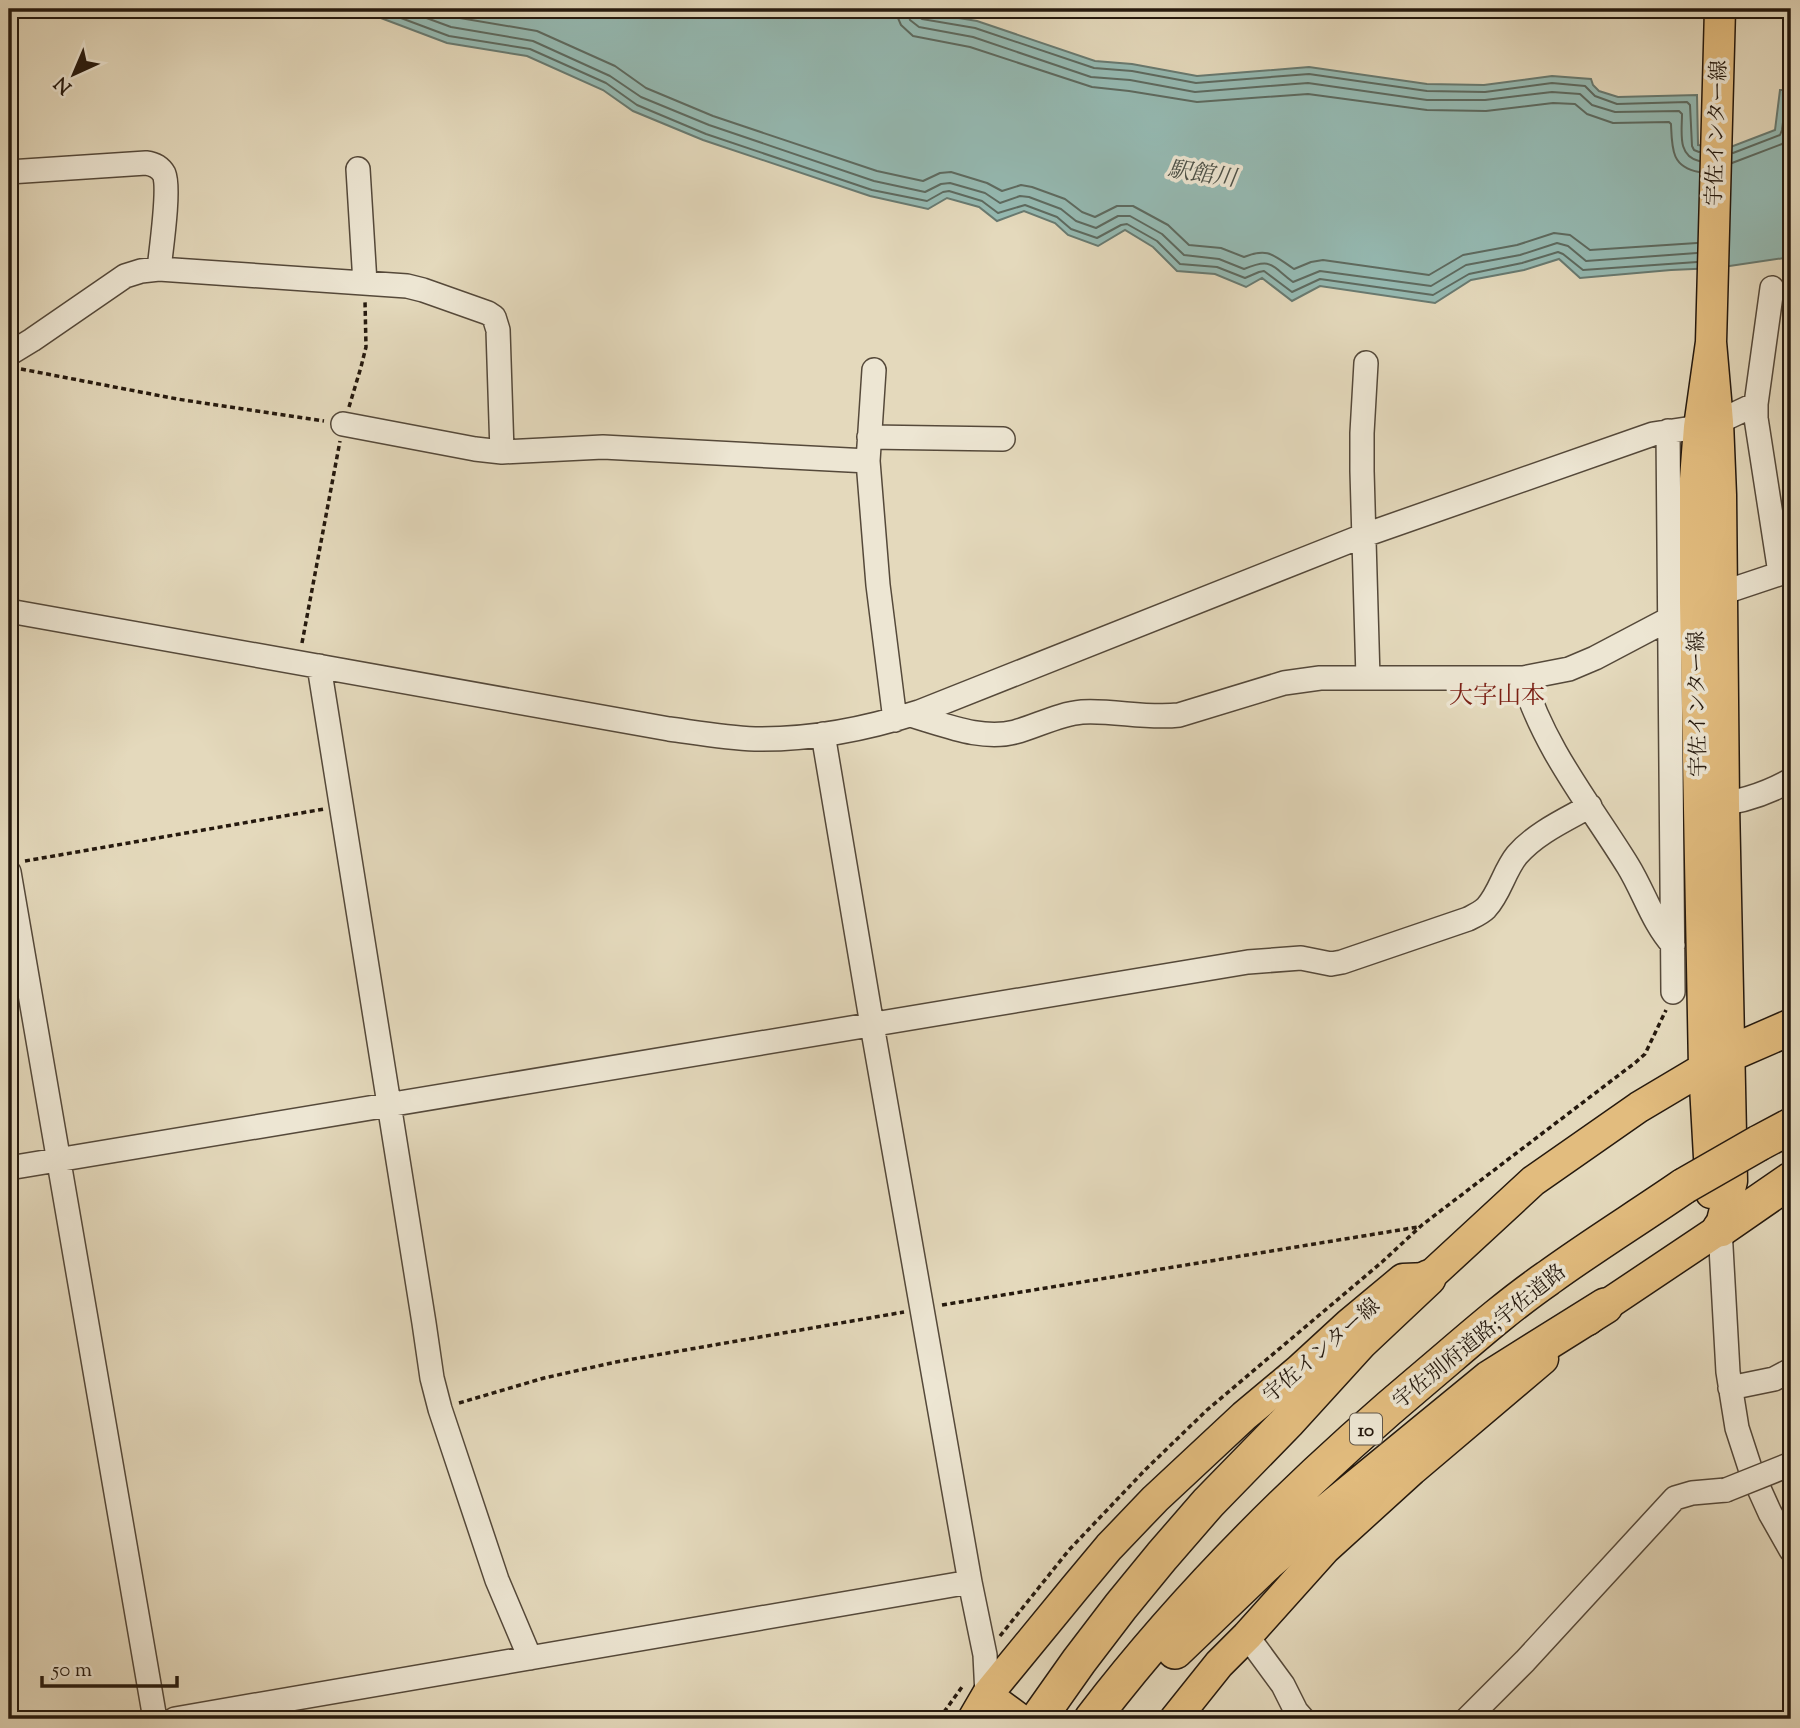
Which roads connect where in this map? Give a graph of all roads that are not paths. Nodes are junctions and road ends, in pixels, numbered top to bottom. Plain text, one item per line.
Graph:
1 (1720, 20) edge
2 (358, 169) dead end
3 (9, 172) edge
4 (159, 269) junction
5 (365, 283) junction
6 (1772, 288) dead end
7 (15, 361) edge
8 (1366, 363) dead end
9 (874, 370) dead end
10 (1756, 404) junction
11 (343, 424) road end
12 (1708, 424) junction
13 (1668, 431) junction
14 (869, 437) junction
15 (1003, 439) dead end
16 (502, 452) junction
17 (868, 461) junction
18 (1365, 535) junction
19 (1786, 571) edge
20 (1709, 597) junction
21 (9, 611) edge
22 (1669, 619) junction
23 (309, 664) junction
24 (1368, 678) junction
25 (1523, 678) junction
26 (902, 718) junction
27 (823, 734) junction
28 (1791, 780) edge
29 (1698, 804) junction
30 (1590, 806) junction
31 (15, 867) edge
32 (1673, 945) junction
33 (1673, 992) dead end
34 (872, 1025) junction
35 (1791, 1027) edge
36 (1716, 1061) junction
37 (388, 1105) junction
38 (1791, 1126) edge
39 (59, 1159) junction
40 (9, 1168) edge
41 (1791, 1180) edge
42 (1720, 1229) junction
43 (1429, 1278) junction
44 (1605, 1306) junction
45 (1791, 1370) edge
46 (1730, 1388) junction
47 (1791, 1464) edge
48 (1791, 1550) edge
49 (970, 1582) junction
50 (1247, 1636) junction
51 (530, 1658) junction
52 (980, 1707) edge
53 (1028, 1718) edge
54 (155, 1719) edge
55 (175, 1719) edge
56 (1091, 1719) edge
57 (1116, 1719) edge
58 (1175, 1719) edge
59 (1303, 1719) edge
60 (1467, 1719) edge

1 - 12 main road, 宇佐インター線
2 - 5 street
3 - 4 street
4 - 5 street
4 - 7 street
5 - 16 street
6 - 10 street
8 - 18 street
9 - 14 street
10 - 12 street
10 - 19 street
11 - 16 street
12 - 13 street
12 - 20 main road, 宇佐インター線
13 - 18 street
13 - 22 street
14 - 15 street
14 - 17 street
16 - 17 street
17 - 26 street
18 - 24 street
18 - 26 street
19 - 20 street
20 - 22 street
20 - 29 main road, 宇佐インター線
21 - 23 street
22 - 25 street
22 - 29 street
23 - 27 street
23 - 37 street
24 - 25 street
24 - 26 street
25 - 30 street
26 - 27 street
27 - 34 street
28 - 29 street
29 - 32 street
29 - 36 main road, 宇佐インター線
30 - 32 street
30 - 34 street
31 - 39 street
32 - 33 street
34 - 37 street
34 - 49 street
35 - 36 highway
36 - 42 main road, 宇佐インター線
36 - 43 main road
37 - 39 street
37 - 51 street
38 - 56 highway, 宇佐別府道路;宇佐道路 / 10, bridge
39 - 40 street
39 - 54 street
41 - 42 highway
42 - 44 main road
42 - 46 street
43 - 52 main road, 宇佐インター線
43 - 53 highway
44 - 50 main road
44 - 57 highway
45 - 46 street
46 - 48 street
47 - 60 street, bridge
49 - 51 street
49 - 52 street
50 - 58 main road
50 - 59 street
51 - 55 street
52 - 53 main road

